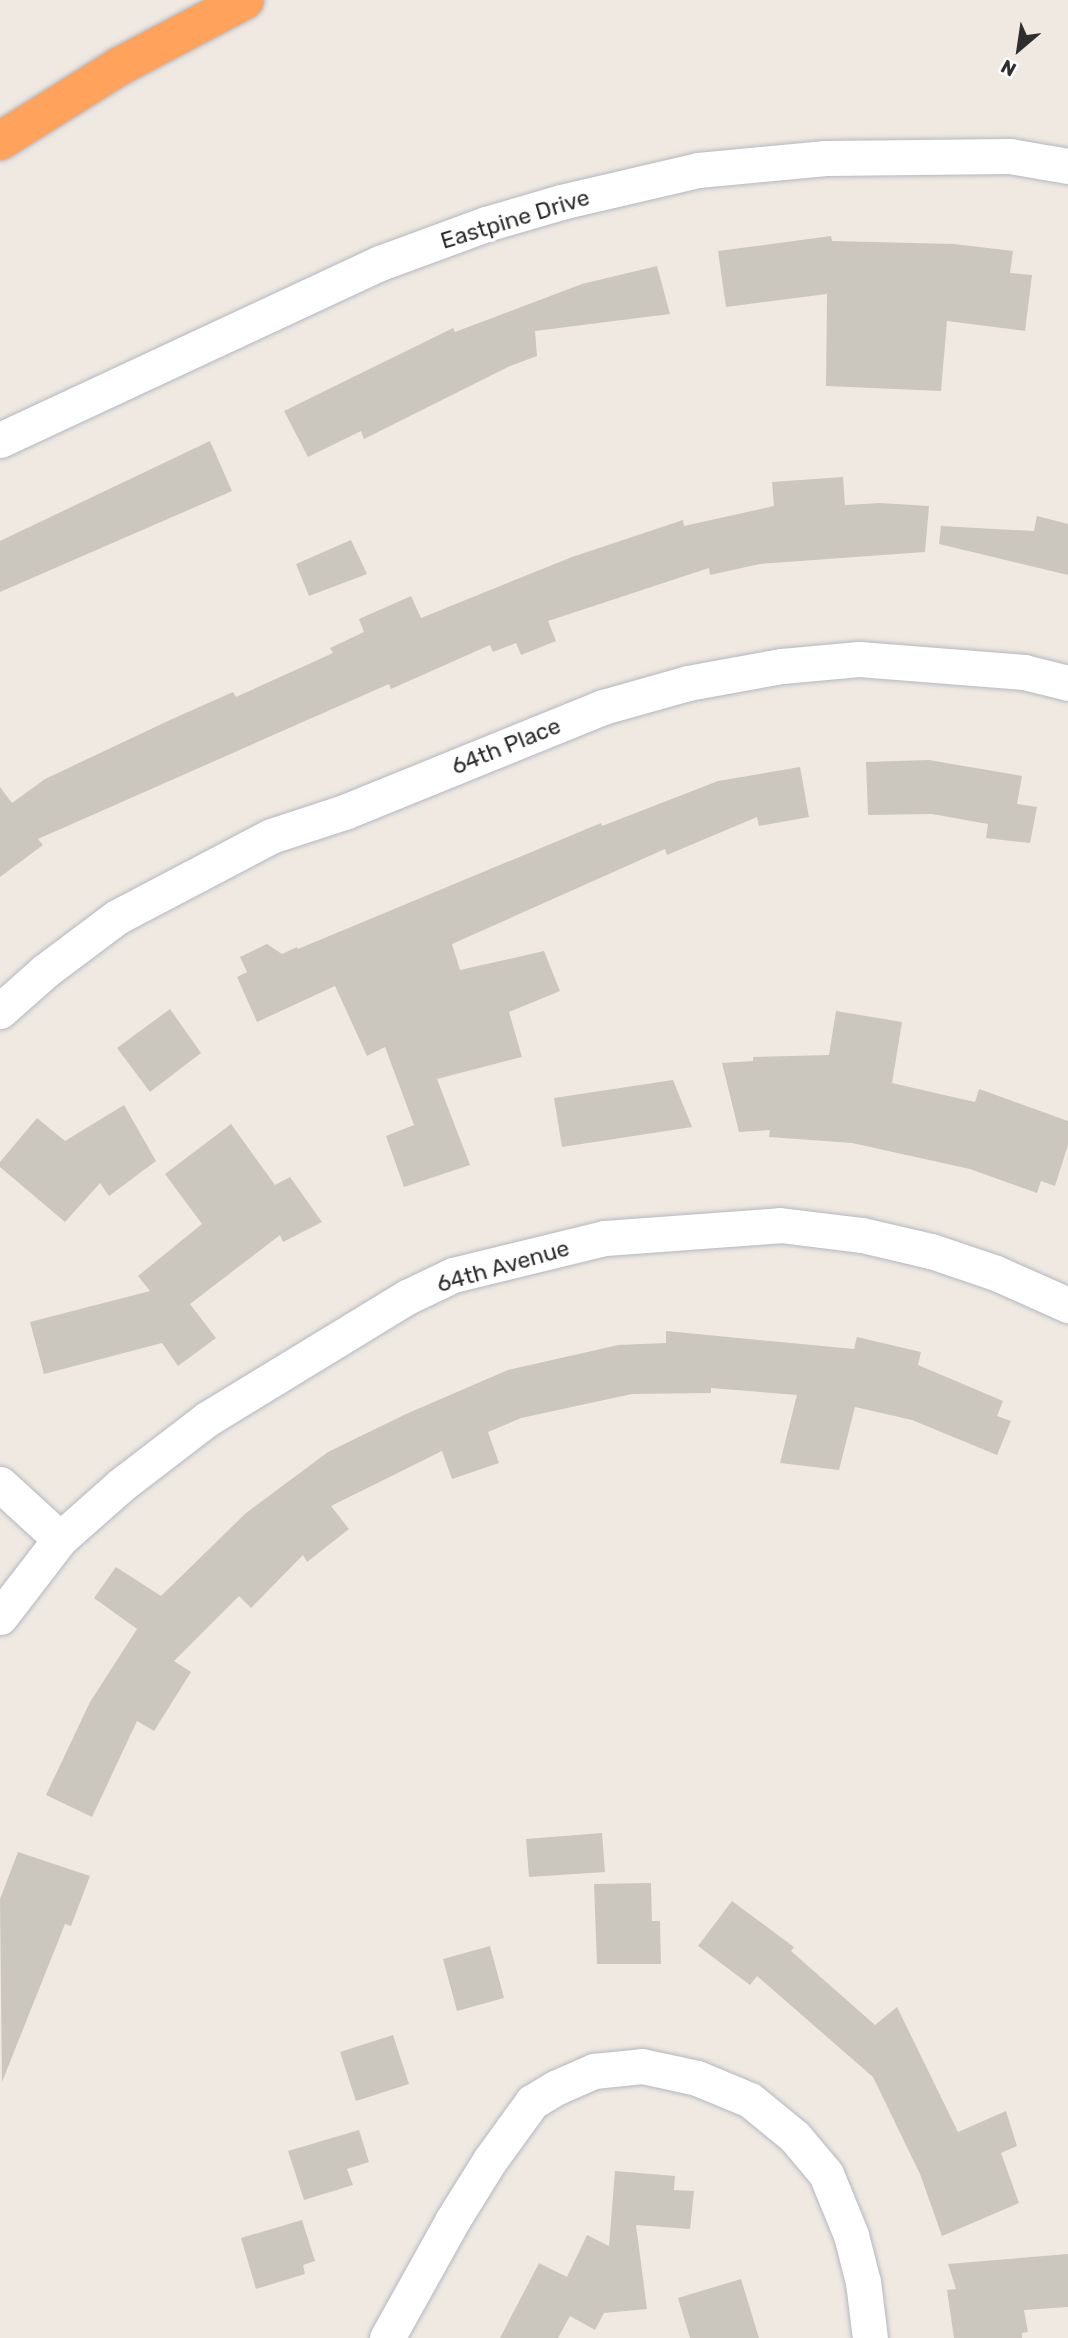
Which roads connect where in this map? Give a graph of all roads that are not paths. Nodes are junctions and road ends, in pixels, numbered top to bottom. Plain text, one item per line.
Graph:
1 (245, 0) edge
2 (0, 141) edge
3 (1068, 166) edge
4 (0, 440) edge
5 (1068, 683) edge
6 (0, 1011) edge
7 (1068, 1306) edge
8 (0, 1484) edge
9 (60, 1539) junction
10 (0, 1617) edge
11 (387, 2338) edge
12 (870, 2338) edge

1 - 2 highway
3 - 4 street, Eastpine Drive
5 - 6 street, 64th Place
7 - 9 street, 64th Avenue
8 - 9 street
9 - 10 street, 64th Avenue
11 - 12 street

